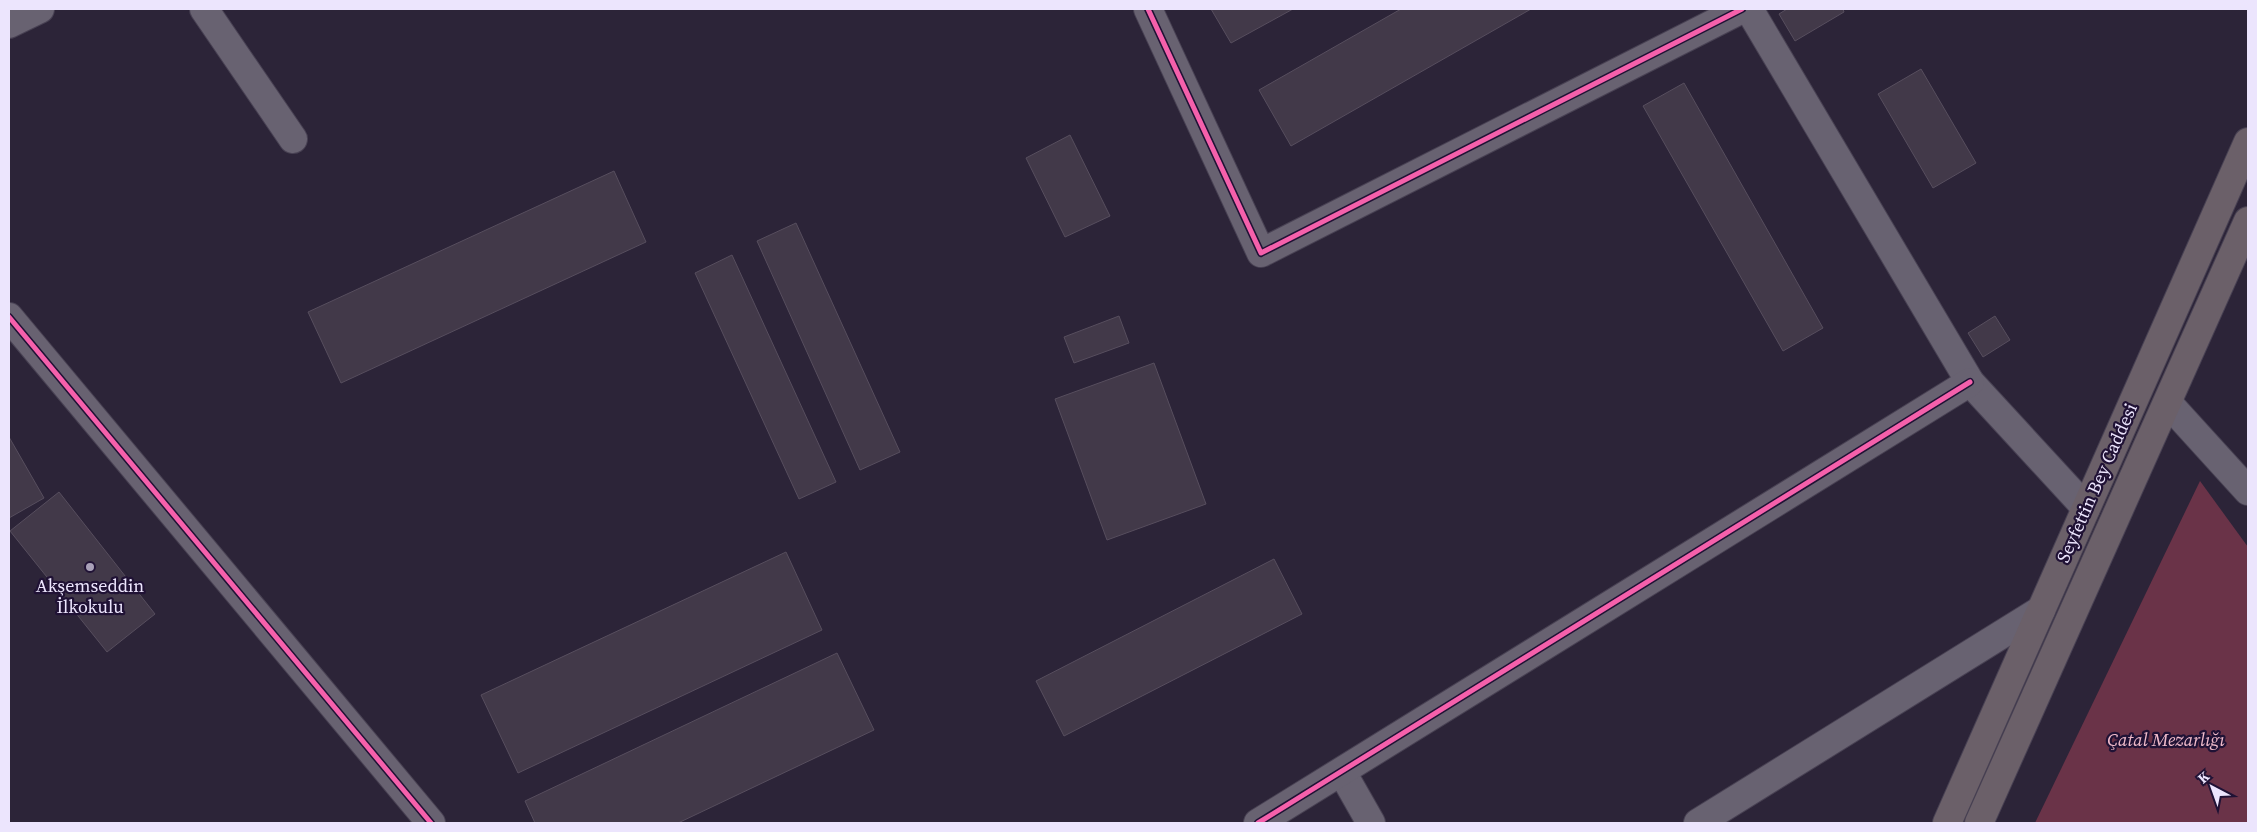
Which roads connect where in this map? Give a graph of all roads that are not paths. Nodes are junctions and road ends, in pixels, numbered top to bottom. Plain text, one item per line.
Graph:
1 (40, 9) edge
2 (204, 9) edge
3 (1148, 9) edge
4 (1742, 9) edge
5 (1749, 9) edge
6 (9, 24) edge
7 (293, 139) dead end
8 (2248, 142) edge
9 (2248, 222) edge
10 (11, 326) edge
11 (1970, 382) junction
12 (2168, 403) junction
13 (2248, 491) edge
14 (2086, 508) junction
15 (2110, 531) junction
16 (2041, 610) junction
17 (1342, 772) junction
18 (431, 823) edge
19 (1258, 823) edge
20 (1371, 823) edge
21 (1698, 823) edge
22 (1947, 823) edge
23 (1979, 823) edge

1 - 6 street
2 - 7 street
3 - 4 street
5 - 11 street
8 - 14 main road, Seyfettin Bey Caddesi
9 - 12 main road, Seyfettin Bey Caddesi
10 - 18 street
11 - 14 street
11 - 17 street
12 - 13 street
12 - 15 main road, Seyfettin Bey Caddesi
14 - 15 main road
14 - 16 main road, Seyfettin Bey Caddesi
15 - 23 main road, Seyfettin Bey Caddesi
16 - 21 street
16 - 22 main road, Seyfettin Bey Caddesi
17 - 19 street
17 - 20 street

